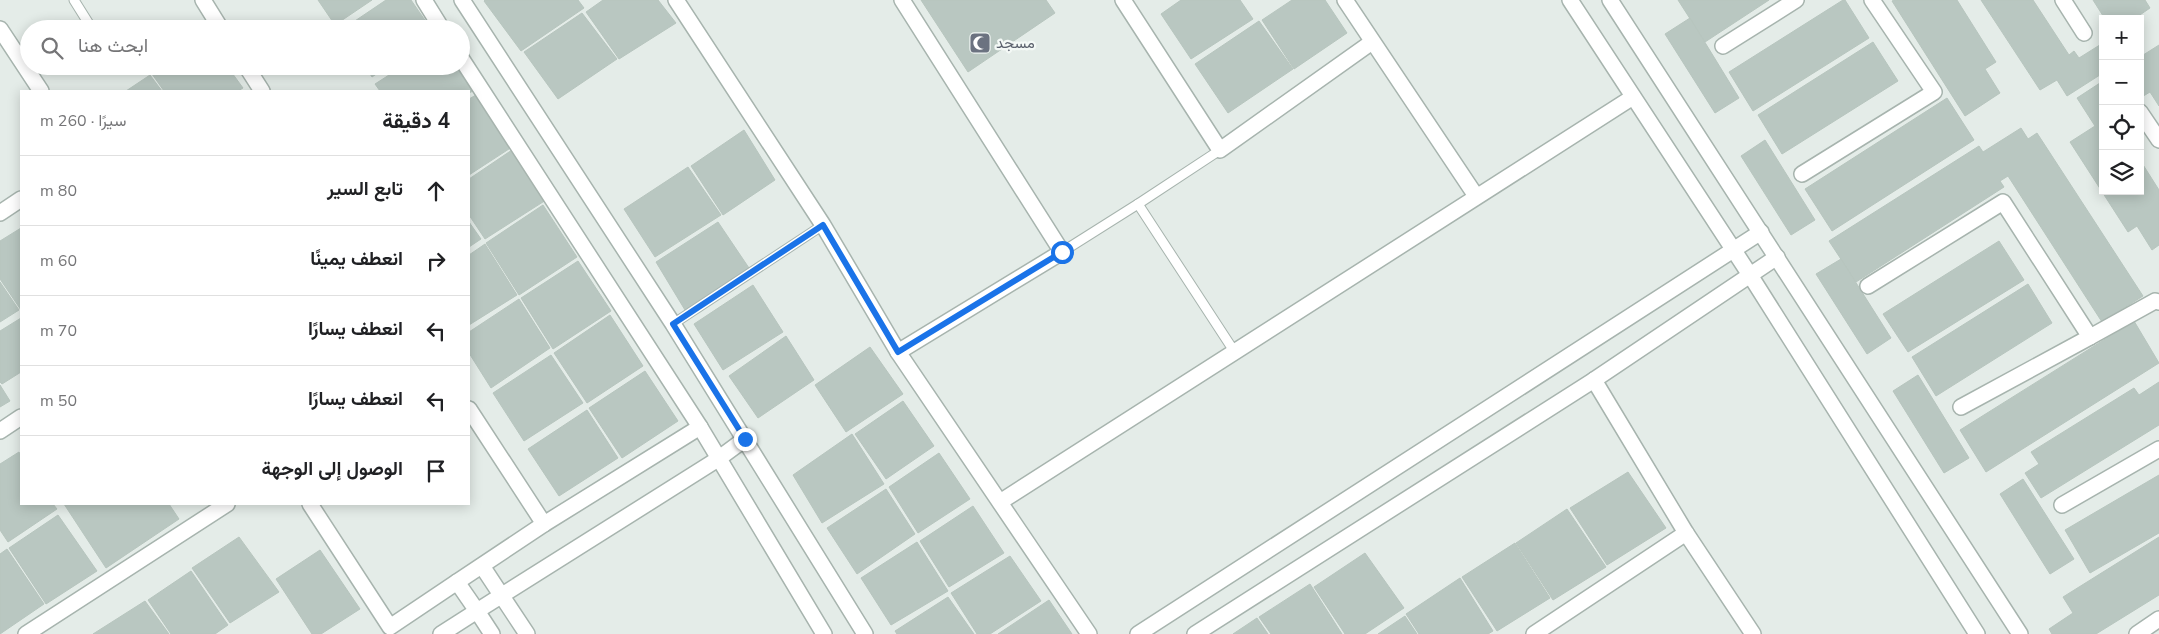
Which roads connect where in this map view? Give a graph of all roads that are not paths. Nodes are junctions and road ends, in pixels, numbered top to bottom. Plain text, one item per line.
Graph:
1 (74, 0) edge
2 (202, 0) edge
3 (424, 0) edge
4 (462, 0) edge
5 (676, 0) edge
6 (902, 0) edge
7 (1124, 0) edge
8 (1345, 0) edge
9 (1570, 0) edge
10 (1610, 0) edge
11 (1796, 0) edge
12 (1872, 0) edge
13 (2063, 0) edge
14 (86, 20) edge
15 (215, 20) edge
16 (436, 20) edge
17 (0, 28) edge
18 (2084, 33) dead end
19 (1372, 42) junction
20 (1723, 46) dead end
21 (20, 59) edge
22 (470, 72) edge
23 (31, 75) edge
24 (252, 75) edge
25 (40, 90) edge
26 (261, 90) edge
27 (1633, 96) junction
28 (2144, 118) edge
29 (2159, 140) edge
30 (1220, 150) junction
31 (1802, 174) dead end
32 (1476, 196) junction
33 (20, 201) edge
34 (1138, 204) junction
35 (0, 213) edge
36 (823, 225) junction
37 (1761, 232) junction
38 (1734, 250) junction
39 (1062, 252) junction
40 (1777, 257) junction
41 (1750, 275) junction
42 (1868, 286) dead end
43 (2159, 302) edge
44 (673, 324) junction
45 (2090, 337) junction
46 (1234, 351) junction
47 (898, 352) junction
48 (1594, 380) junction
49 (1961, 407) dead end
50 (470, 411) edge
51 (20, 418) edge
52 (700, 427) junction
53 (0, 431) edge
54 (745, 439) junction
55 (2159, 449) edge
56 (718, 458) junction
57 (1000, 502) junction
58 (225, 505) edge
59 (311, 505) edge
60 (2062, 505) dead end
61 (544, 524) junction
62 (1686, 533) junction
63 (482, 566) junction
64 (457, 582) junction
65 (502, 596) junction
66 (477, 611) junction
67 (2159, 619) edge
68 (385, 630) edge
69 (26, 634) edge
70 (441, 634) edge
71 (492, 634) edge
72 (527, 634) edge
73 (824, 634) edge
74 (866, 634) edge
75 (1089, 634) edge
76 (1138, 634) edge
77 (1195, 634) edge
78 (1536, 634) edge
79 (1752, 634) edge
80 (1977, 634) edge
81 (2020, 634) edge
82 (2137, 634) edge

1 - 14 lane
2 - 15 street
3 - 16 street
4 - 44 street
5 - 36 street
6 - 39 street
7 - 30 street
8 - 19 street
9 - 27 street
10 - 37 street
11 - 20 street
12 - 31 street
13 - 18 street
17 - 21 street
19 - 30 street
19 - 32 street
22 - 52 street
23 - 25 street
24 - 26 street
27 - 32 street
27 - 38 street
28 - 29 street
30 - 34 lane
32 - 46 street
33 - 35 street
34 - 39 lane
34 - 46 lane
36 - 44 lane
36 - 47 street
37 - 38 street
37 - 40 street
38 - 41 street
38 - 76 street
39 - 47 street
40 - 41 street
40 - 81 street
41 - 48 street
41 - 80 street
42 - 45 street
43 - 45 street
44 - 54 street
45 - 49 street
46 - 57 street
47 - 57 street
48 - 62 street
48 - 77 street
50 - 61 street
51 - 53 street
52 - 56 street
52 - 61 street
54 - 56 street
54 - 74 street
55 - 60 street
56 - 65 street
56 - 73 street
57 - 75 street
58 - 69 street
59 - 68 street
61 - 63 street
62 - 78 street
62 - 79 street
63 - 64 street
63 - 65 street
64 - 66 street
64 - 68 street
65 - 66 street
65 - 72 street
66 - 70 street
66 - 71 street
67 - 82 street

